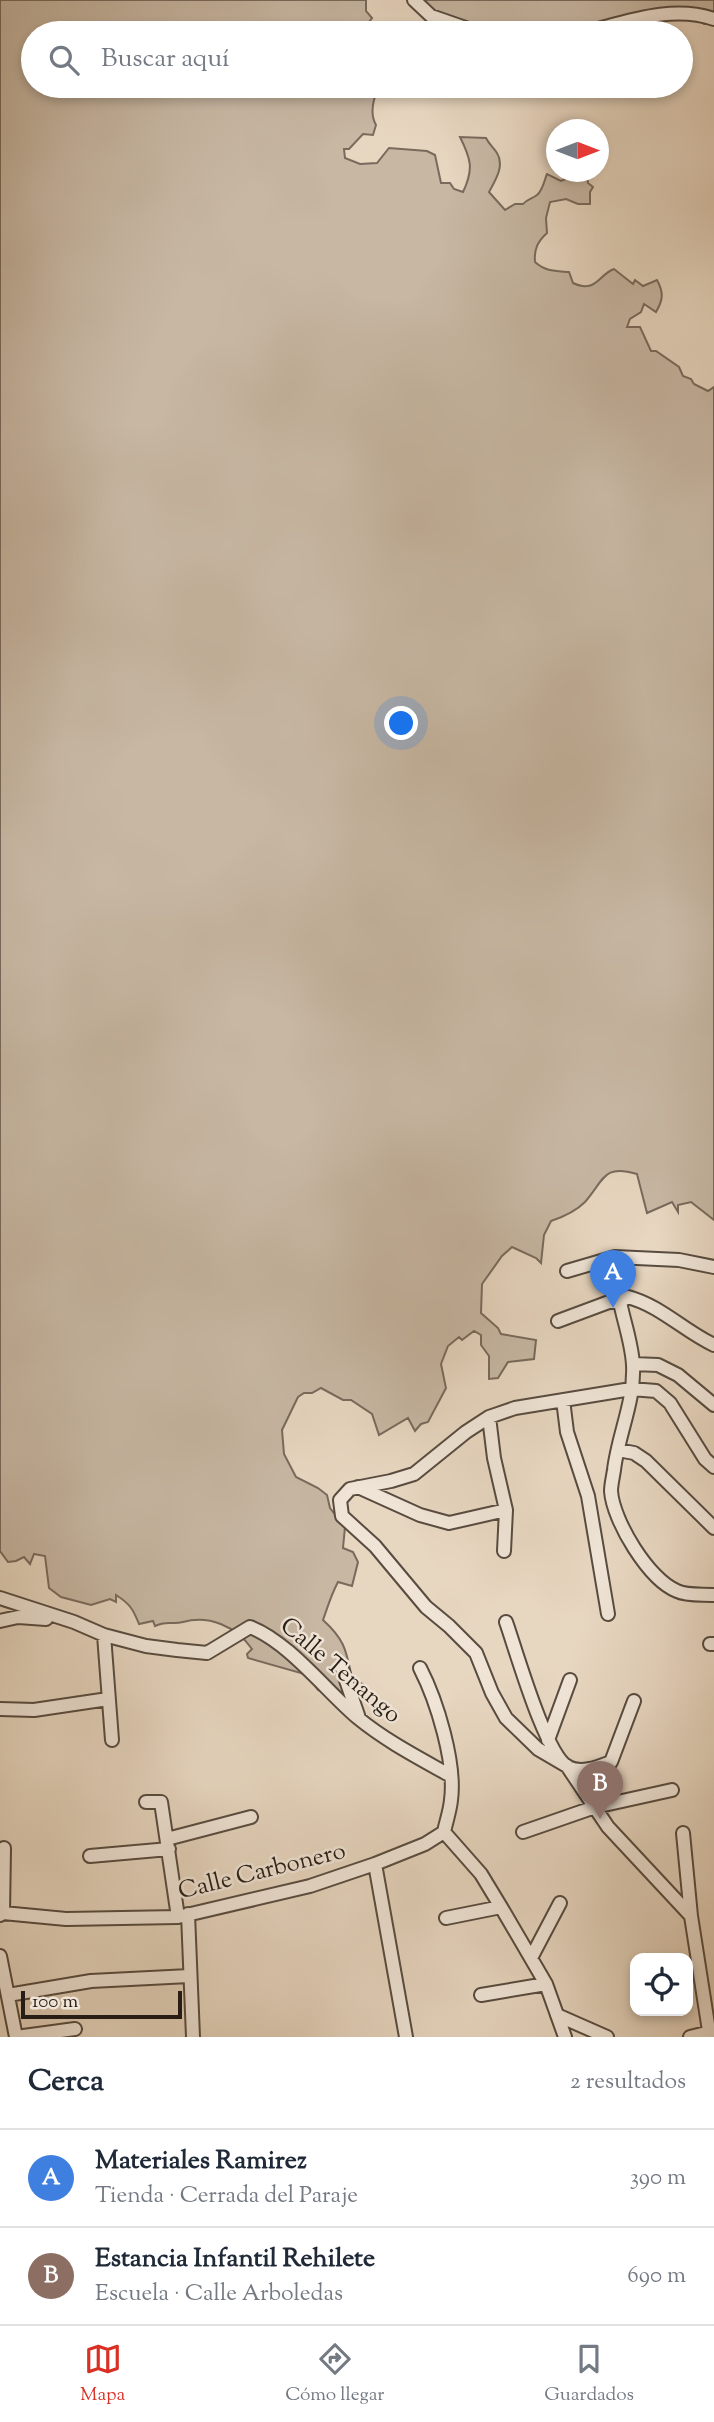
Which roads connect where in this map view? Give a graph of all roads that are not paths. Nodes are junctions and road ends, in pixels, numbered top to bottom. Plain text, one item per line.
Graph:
1 (414, 0) edge
2 (714, 19) edge
3 (445, 21) edge
4 (631, 21) edge
5 (714, 1267) edge
6 (567, 1271) dead end
7 (620, 1302) junction
8 (558, 1321) dead end
9 (714, 1345) edge
10 (633, 1364) junction
11 (631, 1389) junction
12 (563, 1400) junction
13 (714, 1405) edge
14 (489, 1417) junction
15 (618, 1450) junction
16 (714, 1467) edge
17 (358, 1486) junction
18 (506, 1510) junction
19 (714, 1528) edge
20 (504, 1550) dead end
21 (714, 1595) edge
22 (0, 1598) edge
23 (608, 1614) dead end
24 (0, 1621) edge
25 (74, 1622) junction
26 (506, 1622) dead end
27 (104, 1635) junction
28 (341, 1666) dead end
29 (420, 1668) dead end
30 (570, 1680) dead end
31 (108, 1699) junction
32 (634, 1702) dead end
33 (0, 1709) edge
34 (359, 1719) junction
35 (112, 1740) dead end
36 (548, 1740) junction
37 (573, 1768) junction
38 (451, 1776) junction
39 (672, 1790) dead end
40 (146, 1802) dead end
41 (595, 1807) junction
42 (251, 1817) dead end
43 (444, 1832) junction
44 (523, 1832) dead end
45 (682, 1833) dead end
46 (168, 1844) junction
47 (4, 1848) dead end
48 (90, 1856) dead end
49 (375, 1864) junction
50 (560, 1903) dead end
51 (502, 1907) junction
52 (1, 1914) edge
53 (183, 1915) junction
54 (691, 1916) junction
55 (446, 1918) dead end
56 (0, 1956) edge
57 (531, 1958) junction
58 (189, 1976) junction
59 (2, 1980) edge
60 (545, 1984) junction
61 (8, 1995) junction
62 (481, 1995) dead end
63 (557, 2015) junction
64 (711, 2015) edge
65 (75, 2029) dead end
66 (710, 2035) edge
67 (16, 2037) edge
68 (194, 2037) edge
69 (406, 2037) edge
70 (565, 2037) edge
71 (607, 2037) edge
72 (690, 2037) edge

1 - 3 street
2 - 4 street
5 - 6 street
7 - 8 street
7 - 9 street
7 - 10 street
10 - 11 street
10 - 13 street
11 - 12 street
11 - 15 street
11 - 16 street
12 - 14 street
12 - 23 street
14 - 17 street
14 - 18 street
15 - 19 street
15 - 21 street
17 - 18 street
17 - 37 street
18 - 20 street
22 - 25 street, Calle Tenango
24 - 25 street
25 - 27 street, Calle Tenango
26 - 36 street
27 - 31 street
27 - 34 street, Calle Tenango
28 - 34 street
29 - 38 street
30 - 36 street
31 - 33 street
31 - 35 street
32 - 37 street
34 - 38 street, Calle Tenango
36 - 37 street
37 - 41 street
38 - 43 street
39 - 41 street
40 - 46 street
41 - 44 street
41 - 54 street
42 - 46 street
43 - 49 street, Calle Carbonero
43 - 51 street
45 - 54 street
46 - 48 street
46 - 53 street
47 - 52 street
49 - 53 street, Calle Carbonero
49 - 69 street
50 - 57 street
51 - 55 street
51 - 57 street
52 - 53 street, Calle Carbonero
53 - 58 street
54 - 64 street
56 - 59 street
57 - 60 street
58 - 61 street
58 - 68 street
59 - 61 street
60 - 62 street
60 - 63 street
61 - 67 street
63 - 70 street
63 - 71 street
64 - 66 street
65 - 67 street
66 - 72 street

